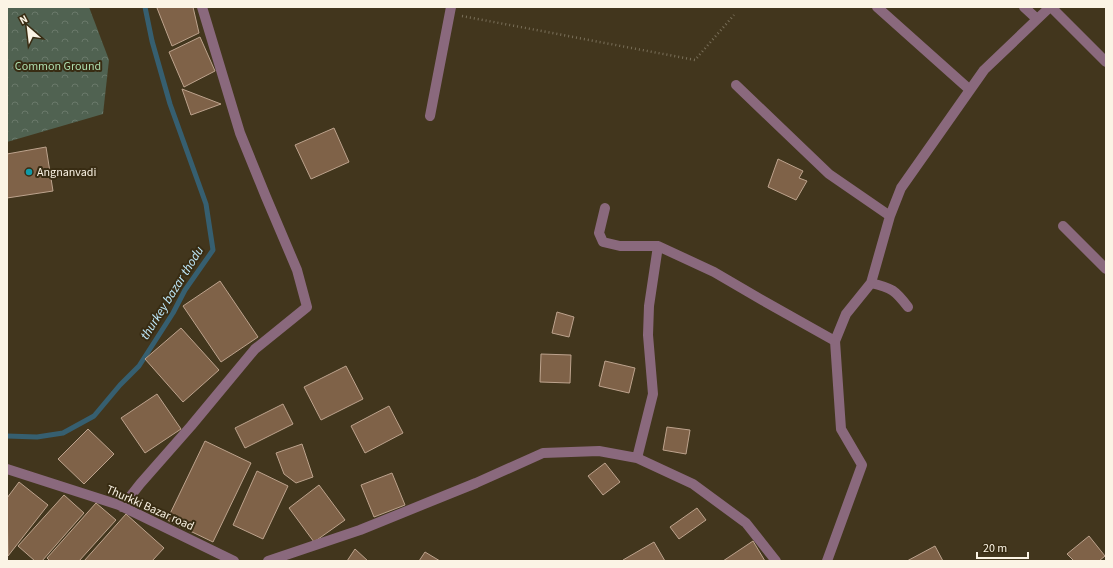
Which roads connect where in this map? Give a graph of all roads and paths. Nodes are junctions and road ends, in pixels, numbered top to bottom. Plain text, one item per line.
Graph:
1 (202, 7) edge
2 (877, 7) edge
3 (1024, 7) edge
4 (1051, 7) edge
5 (451, 10) edge
6 (734, 15) dead end
7 (1037, 19) junction
8 (1106, 62) edge
9 (736, 85) dead end
10 (970, 90) junction
11 (430, 116) dead end
12 (605, 208) dead end
13 (890, 216) junction
14 (1063, 226) dead end
15 (658, 246) junction
16 (1106, 269) edge
17 (872, 283) junction
18 (908, 306) dead end
19 (836, 341) junction
20 (637, 458) junction
21 (7, 469) edge
22 (122, 507) junction
23 (234, 561) edge
24 (268, 561) edge
25 (776, 561) edge
26 (827, 561) edge

1 - 22 street
2 - 10 street
3 - 7 street
4 - 7 street
4 - 8 street
5 - 6 path
5 - 11 street
7 - 10 street
9 - 13 street
10 - 13 street
12 - 15 street
13 - 17 street
14 - 16 street
15 - 19 street
15 - 20 street
17 - 18 street
17 - 19 street
19 - 26 street
20 - 24 street
20 - 25 street
21 - 22 street, Thurkki Bazar road
22 - 23 street, Thurkki Bazar road

